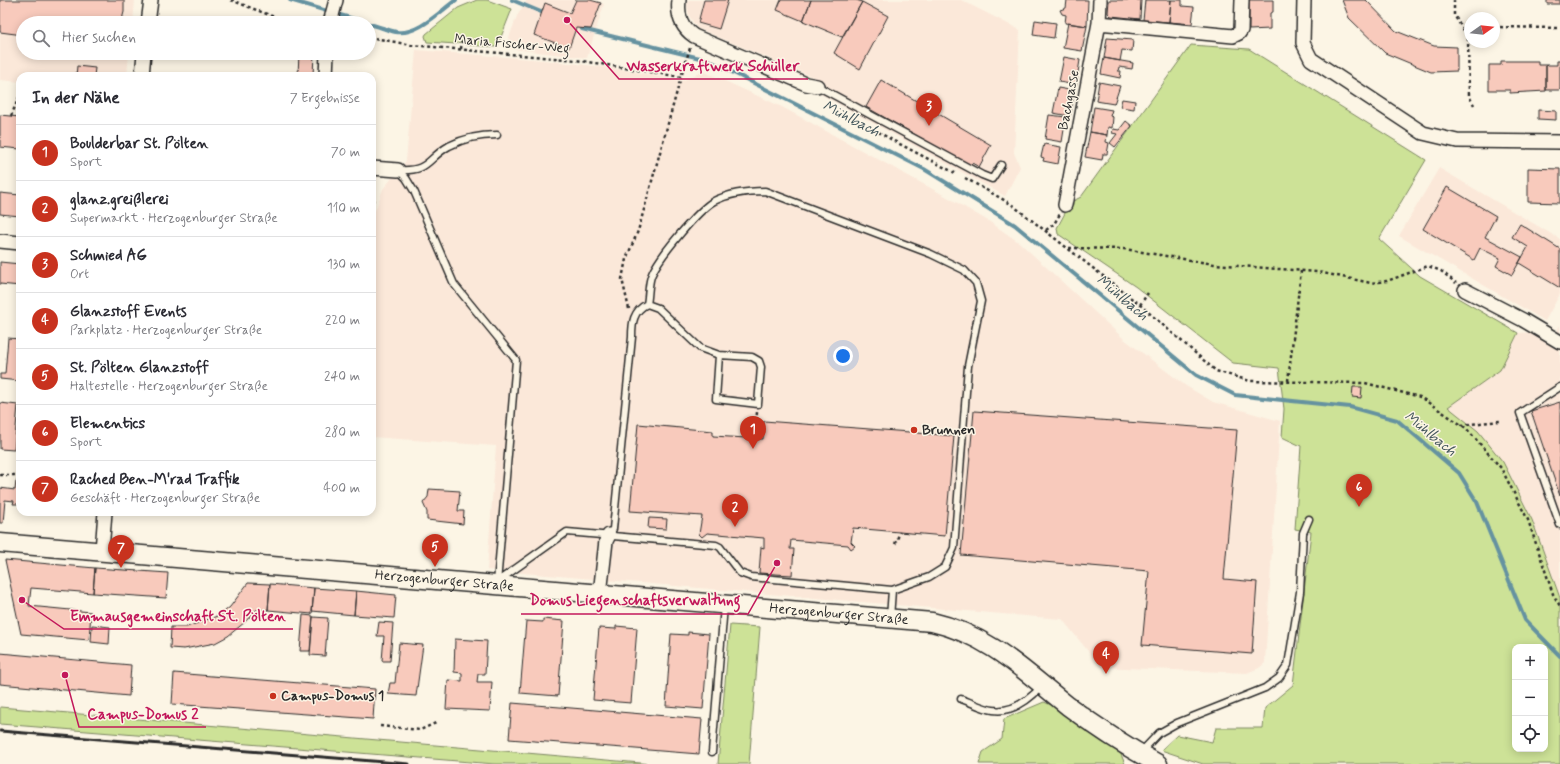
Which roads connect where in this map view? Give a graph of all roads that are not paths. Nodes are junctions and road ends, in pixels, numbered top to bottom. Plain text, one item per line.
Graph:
1 (151, 0) edge
2 (336, 0) edge
3 (678, 0) edge
4 (1100, 0) edge
5 (1242, 0) edge
6 (1304, 0) edge
7 (149, 16) edge
8 (332, 16) edge
9 (1099, 23) junction
10 (143, 60) edge
11 (327, 60) edge
12 (142, 72) edge
13 (326, 72) edge
14 (817, 86) joint
15 (497, 135) dead end
16 (1560, 142) edge
17 (1001, 165) dead end
18 (376, 168) edge
19 (398, 170) junction
20 (1065, 205) road end
21 (0, 241) edge
22 (16, 243) edge
23 (1465, 290) road end
24 (647, 304) junction
25 (1560, 342) edge
26 (719, 355) junction
27 (1560, 387) edge
28 (105, 516) edge
29 (1309, 519) dead end
30 (1560, 525) edge
31 (609, 535) junction
32 (0, 543) edge
33 (102, 551) junction
34 (497, 584) junction
35 (892, 590) junction
36 (600, 594) junction
37 (724, 605) junction
38 (890, 618) junction
39 (1043, 685) junction
40 (961, 699) dead end
41 (712, 752) dead end
42 (1139, 754) junction
43 (1158, 764) edge

1 - 7 street
2 - 8 street
3 - 14 street
4 - 9 street, Bachgasse
5 - 9 street
6 - 16 street
9 - 20 street, Bachgasse
10 - 12 street
11 - 13 street
14 - 17 lane
15 - 19 lane
18 - 19 street
19 - 34 lane
21 - 22 street
23 - 25 street
24 - 26 lane
24 - 31 lane
24 - 35 lane
26 - 26 lane
27 - 30 lane
28 - 33 street
29 - 42 lane
31 - 34 lane
31 - 35 lane
31 - 36 street
32 - 33 street, Herzogenburger Straße
33 - 34 street, Herzogenburger Straße
34 - 36 street, Herzogenburger Straße
35 - 38 lane
36 - 37 street, Herzogenburger Straße
37 - 38 street, Herzogenburger Straße
37 - 41 lane
38 - 39 street, Herzogenburger Straße
39 - 40 lane
39 - 42 street, Herzogenburger Straße
42 - 43 street, Herzogenburger Straße

